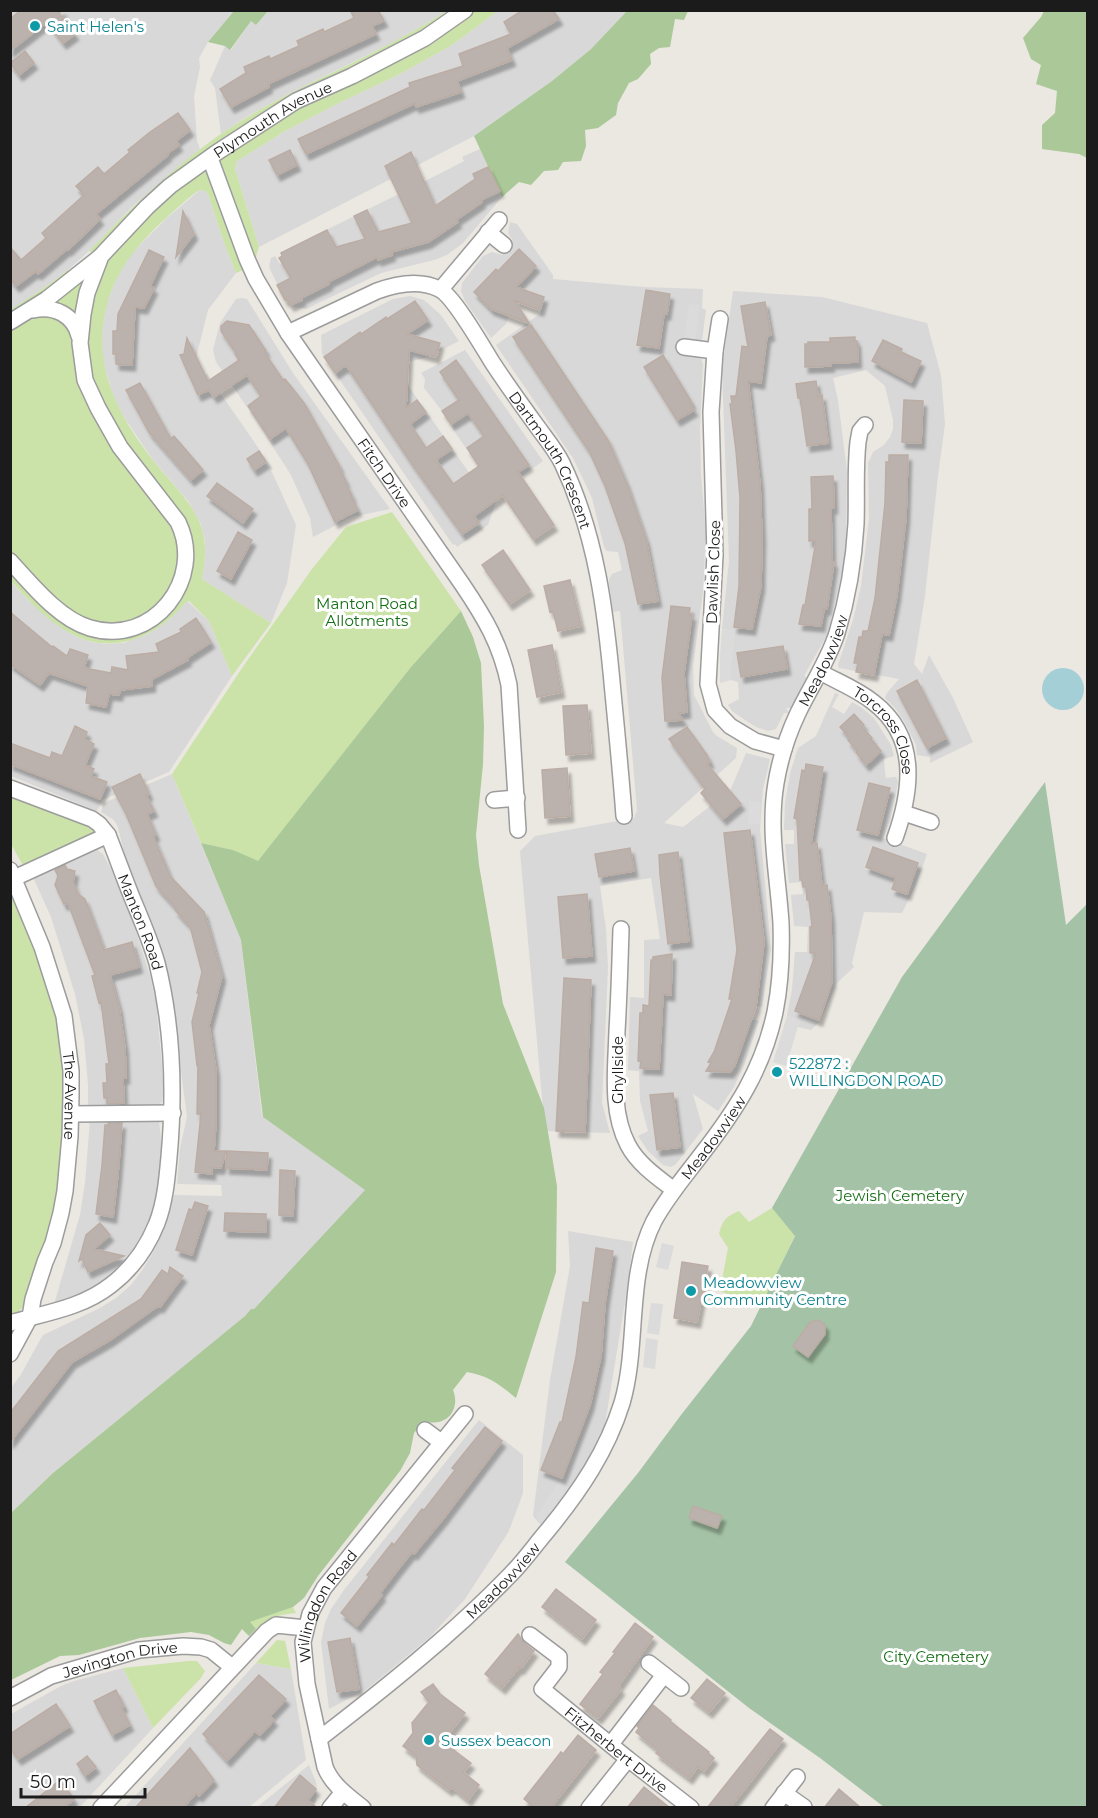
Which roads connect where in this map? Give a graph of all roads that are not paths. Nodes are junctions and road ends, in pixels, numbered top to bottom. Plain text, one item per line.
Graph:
1 (465, 10) edge
2 (210, 158) junction
3 (499, 220) dead end
4 (488, 232) junction
5 (504, 245) dead end
6 (101, 256) junction
7 (441, 289) junction
8 (27, 312) junction
9 (720, 319) dead end
10 (10, 322) edge
11 (288, 333) junction
12 (80, 343) junction
13 (684, 346) dead end
14 (715, 351) junction
15 (865, 425) dead end
16 (10, 561) edge
17 (820, 672) junction
18 (784, 749) junction
19 (10, 788) edge
20 (517, 798) junction
21 (494, 800) dead end
22 (904, 813) junction
23 (624, 816) dead end
24 (931, 822) dead end
25 (518, 830) dead end
26 (108, 835) junction
27 (896, 838) dead end
28 (12, 876) edge
29 (621, 929) dead end
30 (173, 1113) junction
31 (71, 1114) junction
32 (674, 1190) junction
33 (30, 1317) junction
34 (10, 1323) edge
35 (10, 1354) edge
36 (465, 1414) dead end
37 (425, 1430) dead end
38 (441, 1442) junction
39 (306, 1628) junction
40 (530, 1635) dead end
41 (649, 1663) dead end
42 (232, 1666) junction
43 (664, 1675) junction
44 (681, 1688) dead end
45 (10, 1698) edge
46 (319, 1739) junction
47 (611, 1744) junction
48 (628, 1759) junction
49 (797, 1777) dead end
50 (343, 1792) junction
51 (784, 1793) junction
52 (804, 1807) edge
53 (100, 1808) edge
54 (330, 1808) edge
55 (363, 1808) edge
56 (589, 1808) edge
57 (691, 1808) edge
58 (773, 1808) edge

1 - 2 street, Plymouth Avenue
2 - 6 street, Plymouth Avenue
2 - 11 street, Fitch Drive
3 - 4 street
4 - 5 street
4 - 7 street
6 - 8 street, Plymouth Avenue
6 - 12 street, Plymouth Avenue
7 - 11 street
7 - 23 street, Dartmouth Crescent
8 - 10 street, Plymouth Avenue
8 - 12 street, Plymouth Avenue
9 - 14 street, Dawlish Close
11 - 20 street, Fitch Drive
12 - 16 street, Plymouth Avenue
13 - 14 street
14 - 18 street, Dawlish Close
15 - 17 street, Meadowview
17 - 18 street, Meadowview
17 - 22 street, Torcross Close
18 - 32 street, Meadowview
19 - 26 street
20 - 21 street
20 - 25 street, Fitch Drive
22 - 24 street
22 - 27 street, Torcross Close
26 - 28 street
26 - 30 street, Manton Road
28 - 31 street, The Avenue
29 - 32 street, Ghyllside
30 - 31 street
30 - 33 street, Manton Road
31 - 33 street, The Avenue
32 - 46 street, Meadowview
33 - 34 street
33 - 35 street, The Avenue
36 - 38 street, Willingdon Road
37 - 38 street
38 - 39 street, Willingdon Road
39 - 42 street
39 - 46 street, Willingdon Road
40 - 47 street, Fitzherbert Drive
41 - 43 street
42 - 45 street, Jevington Drive
42 - 53 street
43 - 44 street
43 - 47 street
46 - 50 street, Willingdon Road
47 - 48 street, Fitzherbert Drive
48 - 56 street
48 - 57 street, Fitzherbert Drive
49 - 51 street
50 - 54 street
50 - 55 street, Willingdon Road
51 - 52 street
51 - 58 street

